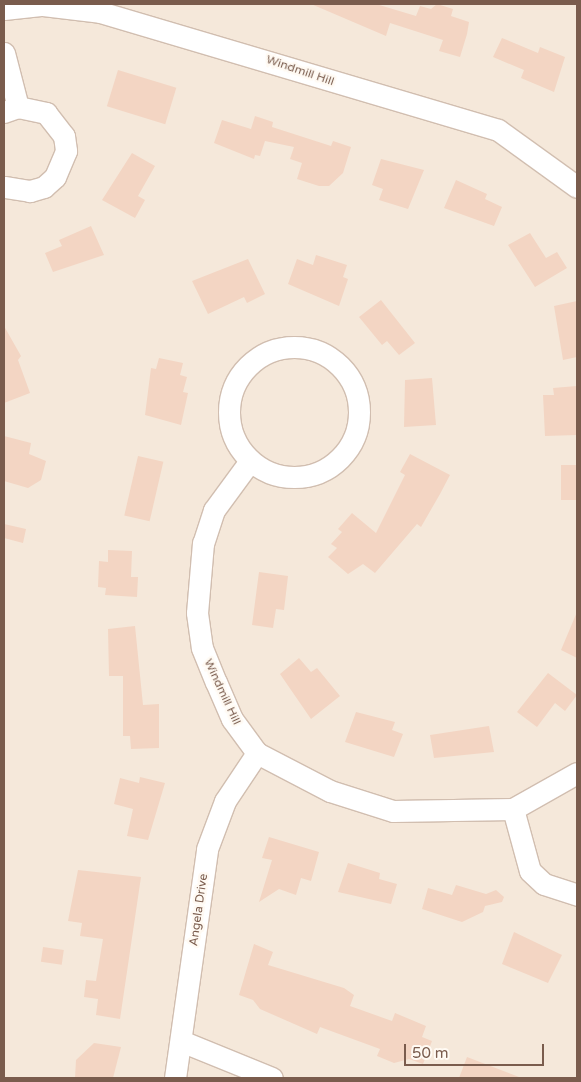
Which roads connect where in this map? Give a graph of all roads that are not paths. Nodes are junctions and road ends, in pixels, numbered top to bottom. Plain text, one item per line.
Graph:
1 (4, 9) edge
2 (4, 53) edge
3 (11, 109) edge
4 (4, 187) edge
5 (577, 187) edge
6 (250, 461) junction
7 (257, 753) junction
8 (577, 773) edge
9 (513, 809) junction
10 (577, 895) edge
11 (181, 1042) junction
12 (175, 1078) edge
13 (272, 1078) edge

1 - 5 street, Windmill Hill
2 - 3 street
3 - 4 street
6 - 6 street
6 - 7 street, Windmill Hill
7 - 9 street, Windmill Hill
7 - 11 street, Angela Drive
8 - 9 street, Windmill Hill
9 - 10 street
11 - 12 street, Angela Drive
11 - 13 street

